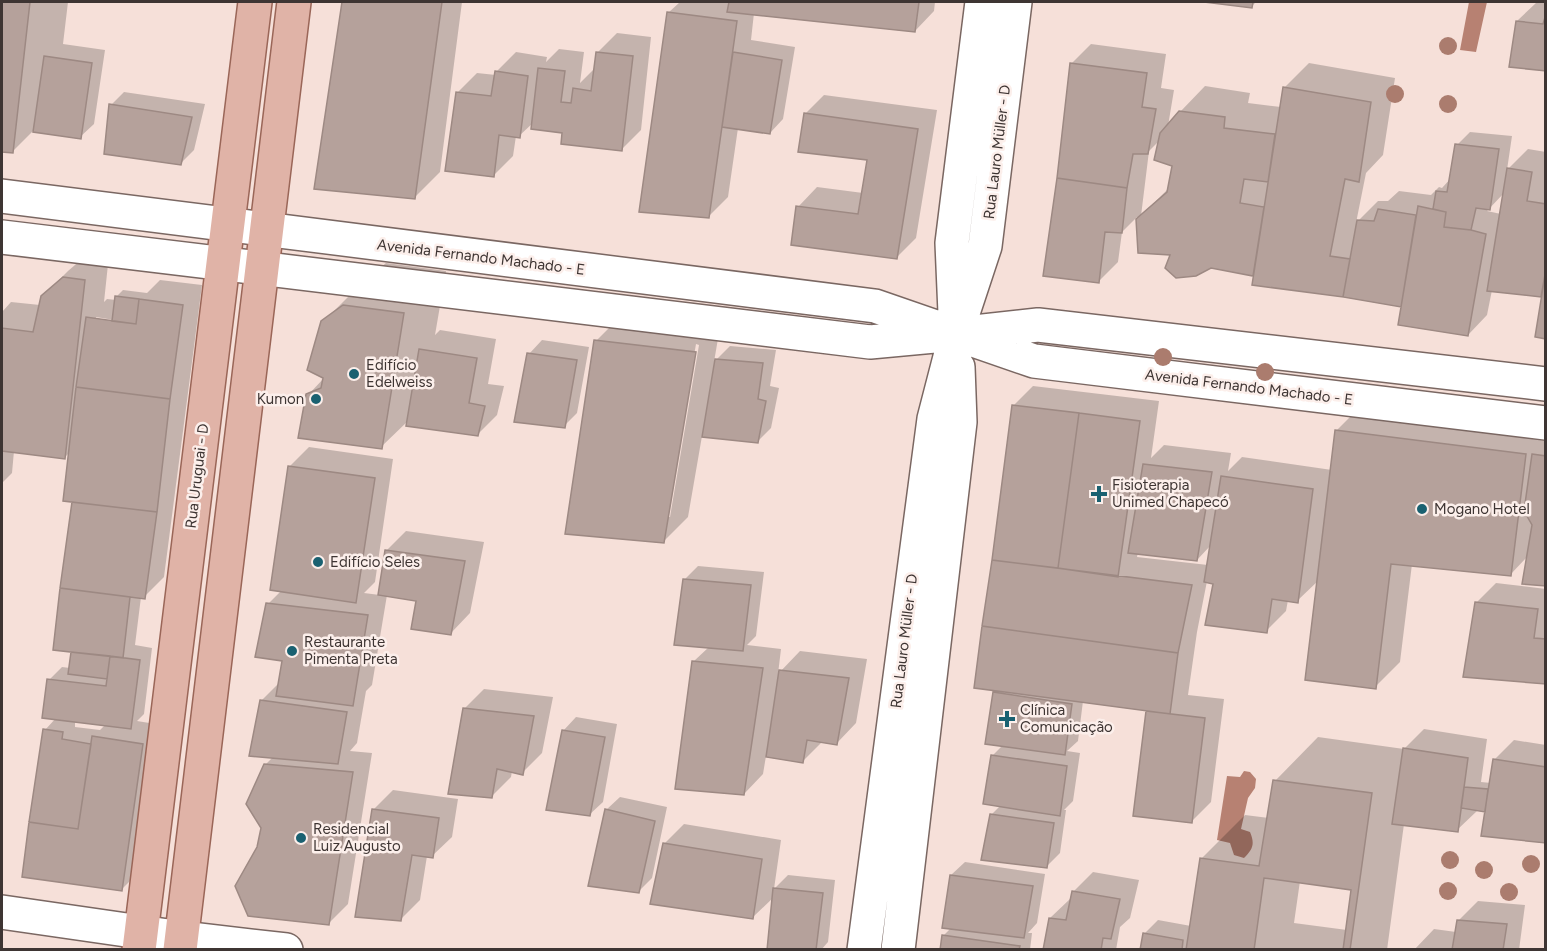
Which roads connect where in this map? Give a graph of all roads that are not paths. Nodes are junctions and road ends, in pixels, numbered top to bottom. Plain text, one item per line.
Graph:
1 (255, 2) edge
2 (294, 2) edge
3 (982, 2) edge
4 (1015, 2) edge
5 (969, 109) junction
6 (1002, 111) junction
7 (2, 196) edge
8 (228, 224) junction
9 (267, 229) junction
10 (2, 237) edge
11 (223, 264) junction
12 (262, 269) junction
13 (609, 274) junction
14 (604, 310) junction
15 (956, 334) junction
16 (1326, 359) junction
17 (1545, 384) edge
18 (1320, 396) junction
19 (1545, 423) edge
20 (916, 670) junction
21 (2, 912) edge
22 (140, 941) edge
23 (181, 944) edge
24 (286, 950) edge
25 (864, 950) edge
26 (898, 950) edge

1 - 8 main road, Rua Uruguai - D
2 - 9 main road
3 - 5 street, Rua Lauro Müller - D
4 - 6 street, Rua Lauro Müller - D
5 - 6 street
5 - 15 street, Rua Lauro Müller - D
6 - 15 street, Rua Lauro Müller - D
7 - 8 street, Avenida Fernando Machado - E
8 - 9 street, Avenida Fernando Machado - E
8 - 11 main road, Rua Uruguai - D
9 - 12 main road
9 - 13 street, Avenida Fernando Machado - E
10 - 11 street, Avenida Fernando Machado - E
11 - 12 street, Avenida Fernando Machado - E
11 - 22 main road, Rua Uruguai - D
12 - 14 street, Avenida Fernando Machado - E
12 - 23 main road
13 - 14 street
13 - 15 street, Avenida Fernando Machado - E
14 - 15 street, Avenida Fernando Machado - E
15 - 16 street, Avenida Fernando Machado - E
15 - 18 street, Avenida Fernando Machado - E
15 - 20 street, Rua Lauro Müller - D
16 - 17 street, Avenida Fernando Machado - E
16 - 18 street
18 - 19 street, Avenida Fernando Machado - E
20 - 25 street, Rua Lauro Müller - D
20 - 26 street, Rua Lauro Müller - D
21 - 22 street
22 - 23 street
23 - 24 street

